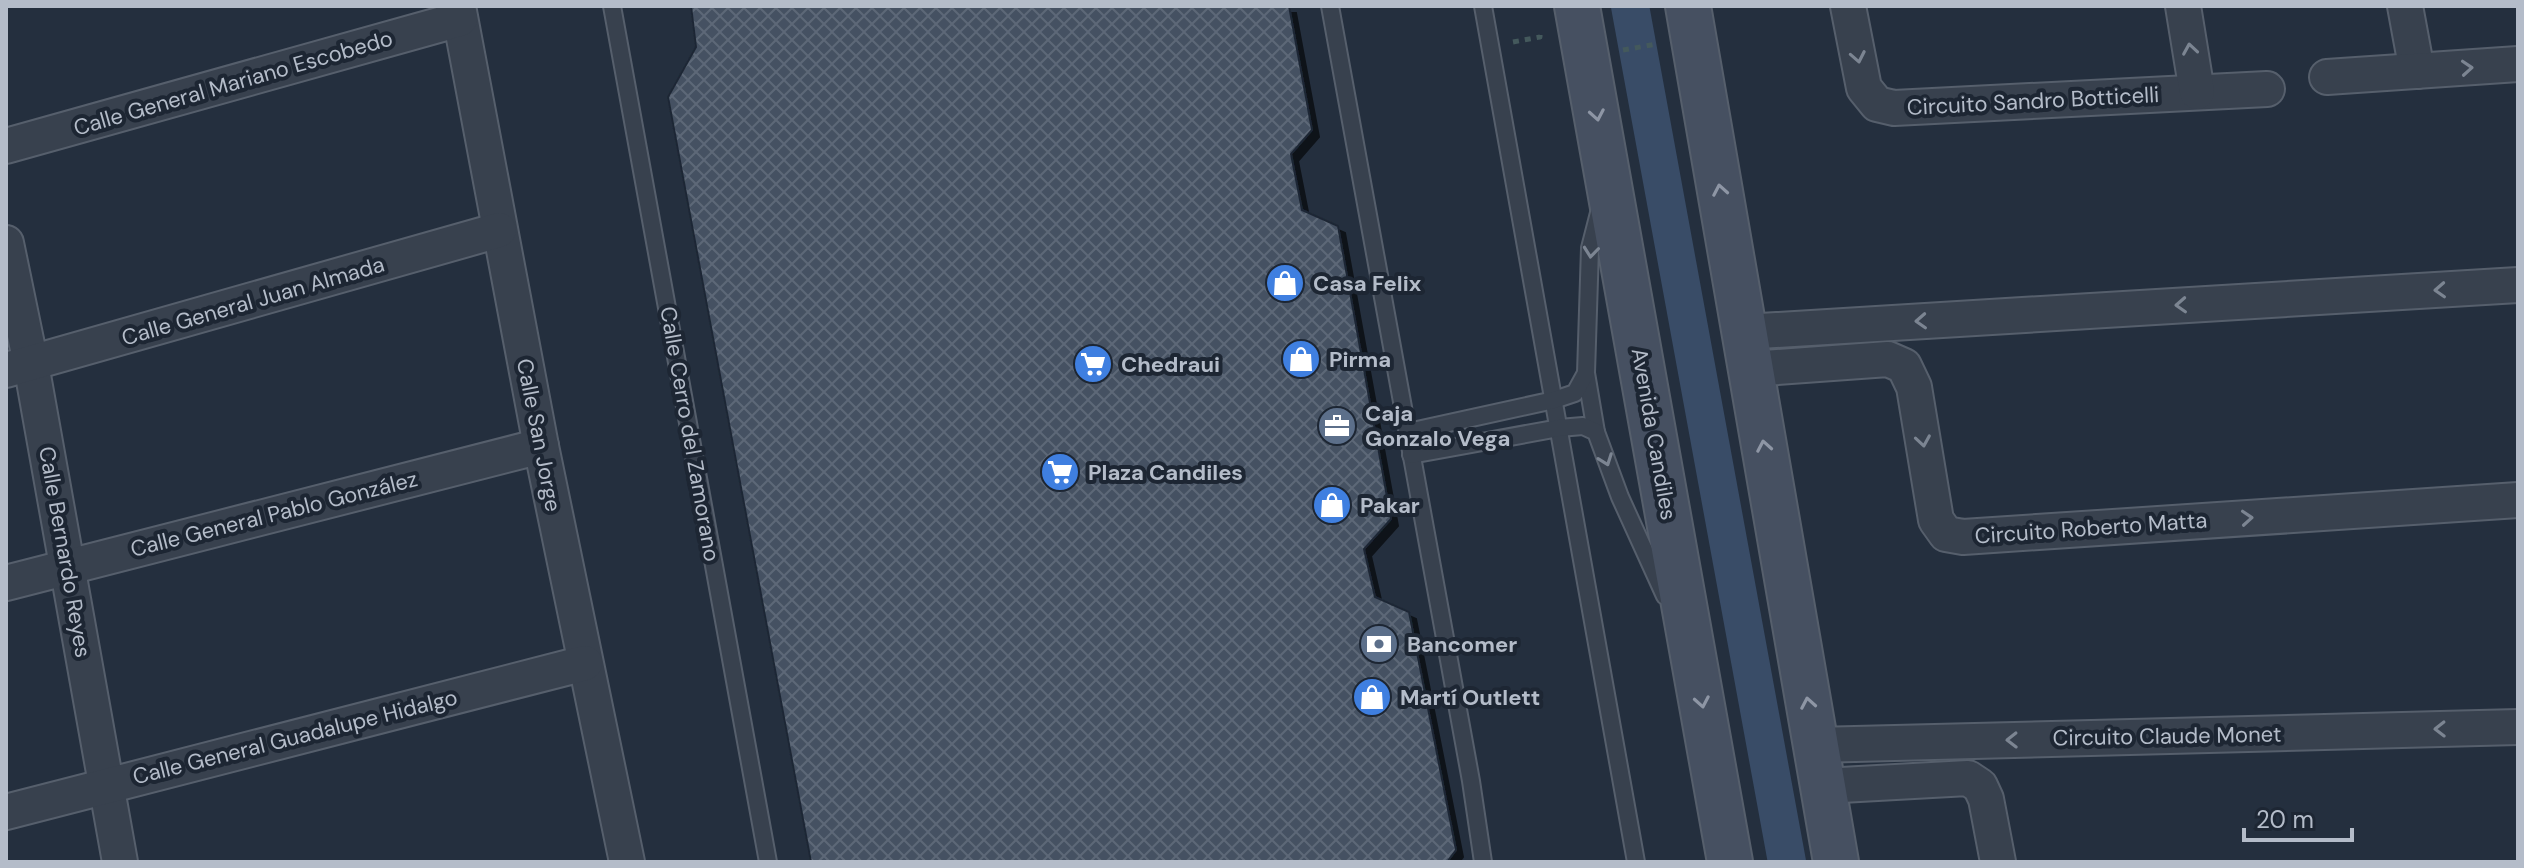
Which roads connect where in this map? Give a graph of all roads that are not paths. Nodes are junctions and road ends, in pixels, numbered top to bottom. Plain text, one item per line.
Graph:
1 (612, 6) edge
2 (1330, 6) edge
3 (1483, 6) edge
4 (1848, 6) edge
5 (2183, 6) edge
6 (2405, 6) edge
7 (459, 13) edge
8 (1680, 24) edge
9 (1582, 26) edge
10 (2518, 64) edge
11 (2417, 71) junction
12 (2327, 77) dead end
13 (2267, 89) dead end
14 (2197, 92) junction
15 (6, 146) edge
16 (1608, 176) junction
17 (499, 230) junction
18 (6, 243) edge
19 (2518, 285) edge
20 (1748, 351) junction
21 (18, 367) edge
22 (1586, 373) junction
23 (1554, 400) junction
24 (1559, 428) junction
25 (1408, 432) junction
26 (1596, 432) junction
27 (541, 446) junction
28 (1411, 455) junction
29 (2518, 500) edge
30 (67, 566) junction
31 (6, 583) edge
32 (1694, 657) junction
33 (585, 663) junction
34 (2518, 727) edge
35 (1819, 766) junction
36 (106, 786) junction
37 (6, 812) edge
38 (120, 862) edge
39 (627, 862) edge
40 (768, 862) edge
41 (1483, 862) edge
42 (1636, 862) edge
43 (1730, 862) edge
44 (1836, 862) edge
45 (1998, 862) edge

1 - 40 lane, Calle Cerro del Zamorano
2 - 25 lane
3 - 23 lane
4 -> 14 street, Circuito Sandro Botticelli
14 -> 5 street
6 - 11 street
7 - 15 street, Calle General Mariano Escobedo
7 - 17 street, Calle San Jorge
20 -> 8 main road
9 -> 16 main road, Avenida Candiles
11 -> 10 street
11 - 12 street
13 - 14 street, Circuito Sandro Botticelli
16 -> 22 lane
16 - 32 main road, Avenida Candiles
17 - 21 street, Calle General Juan Almada
17 - 27 street, Calle San Jorge
18 - 21 street, Calle Bernardo Reyes
19 -> 20 street
20 -> 29 street, Circuito Roberto Matta
35 -> 20 main road
21 - 30 street, Calle Bernardo Reyes
22 - 23 lane
22 - 26 lane
23 - 24 lane
23 - 25 lane
24 - 26 lane
24 - 28 lane
24 - 42 lane
25 - 28 lane
26 -> 32 lane
27 - 30 street, Calle General Pablo González
27 - 33 street, Calle San Jorge
28 - 41 lane
30 - 31 street, Calle General Pablo González
30 - 36 street, Calle Bernardo Reyes
32 -> 43 main road, Avenida Candiles
33 - 36 street, Calle General Guadalupe Hidalgo
33 - 39 street, Calle San Jorge
34 -> 35 street, Circuito Claude Monet
35 - 44 main road
35 - 45 street
36 - 37 street, Calle General Guadalupe Hidalgo
36 - 38 street, Calle Bernardo Reyes

